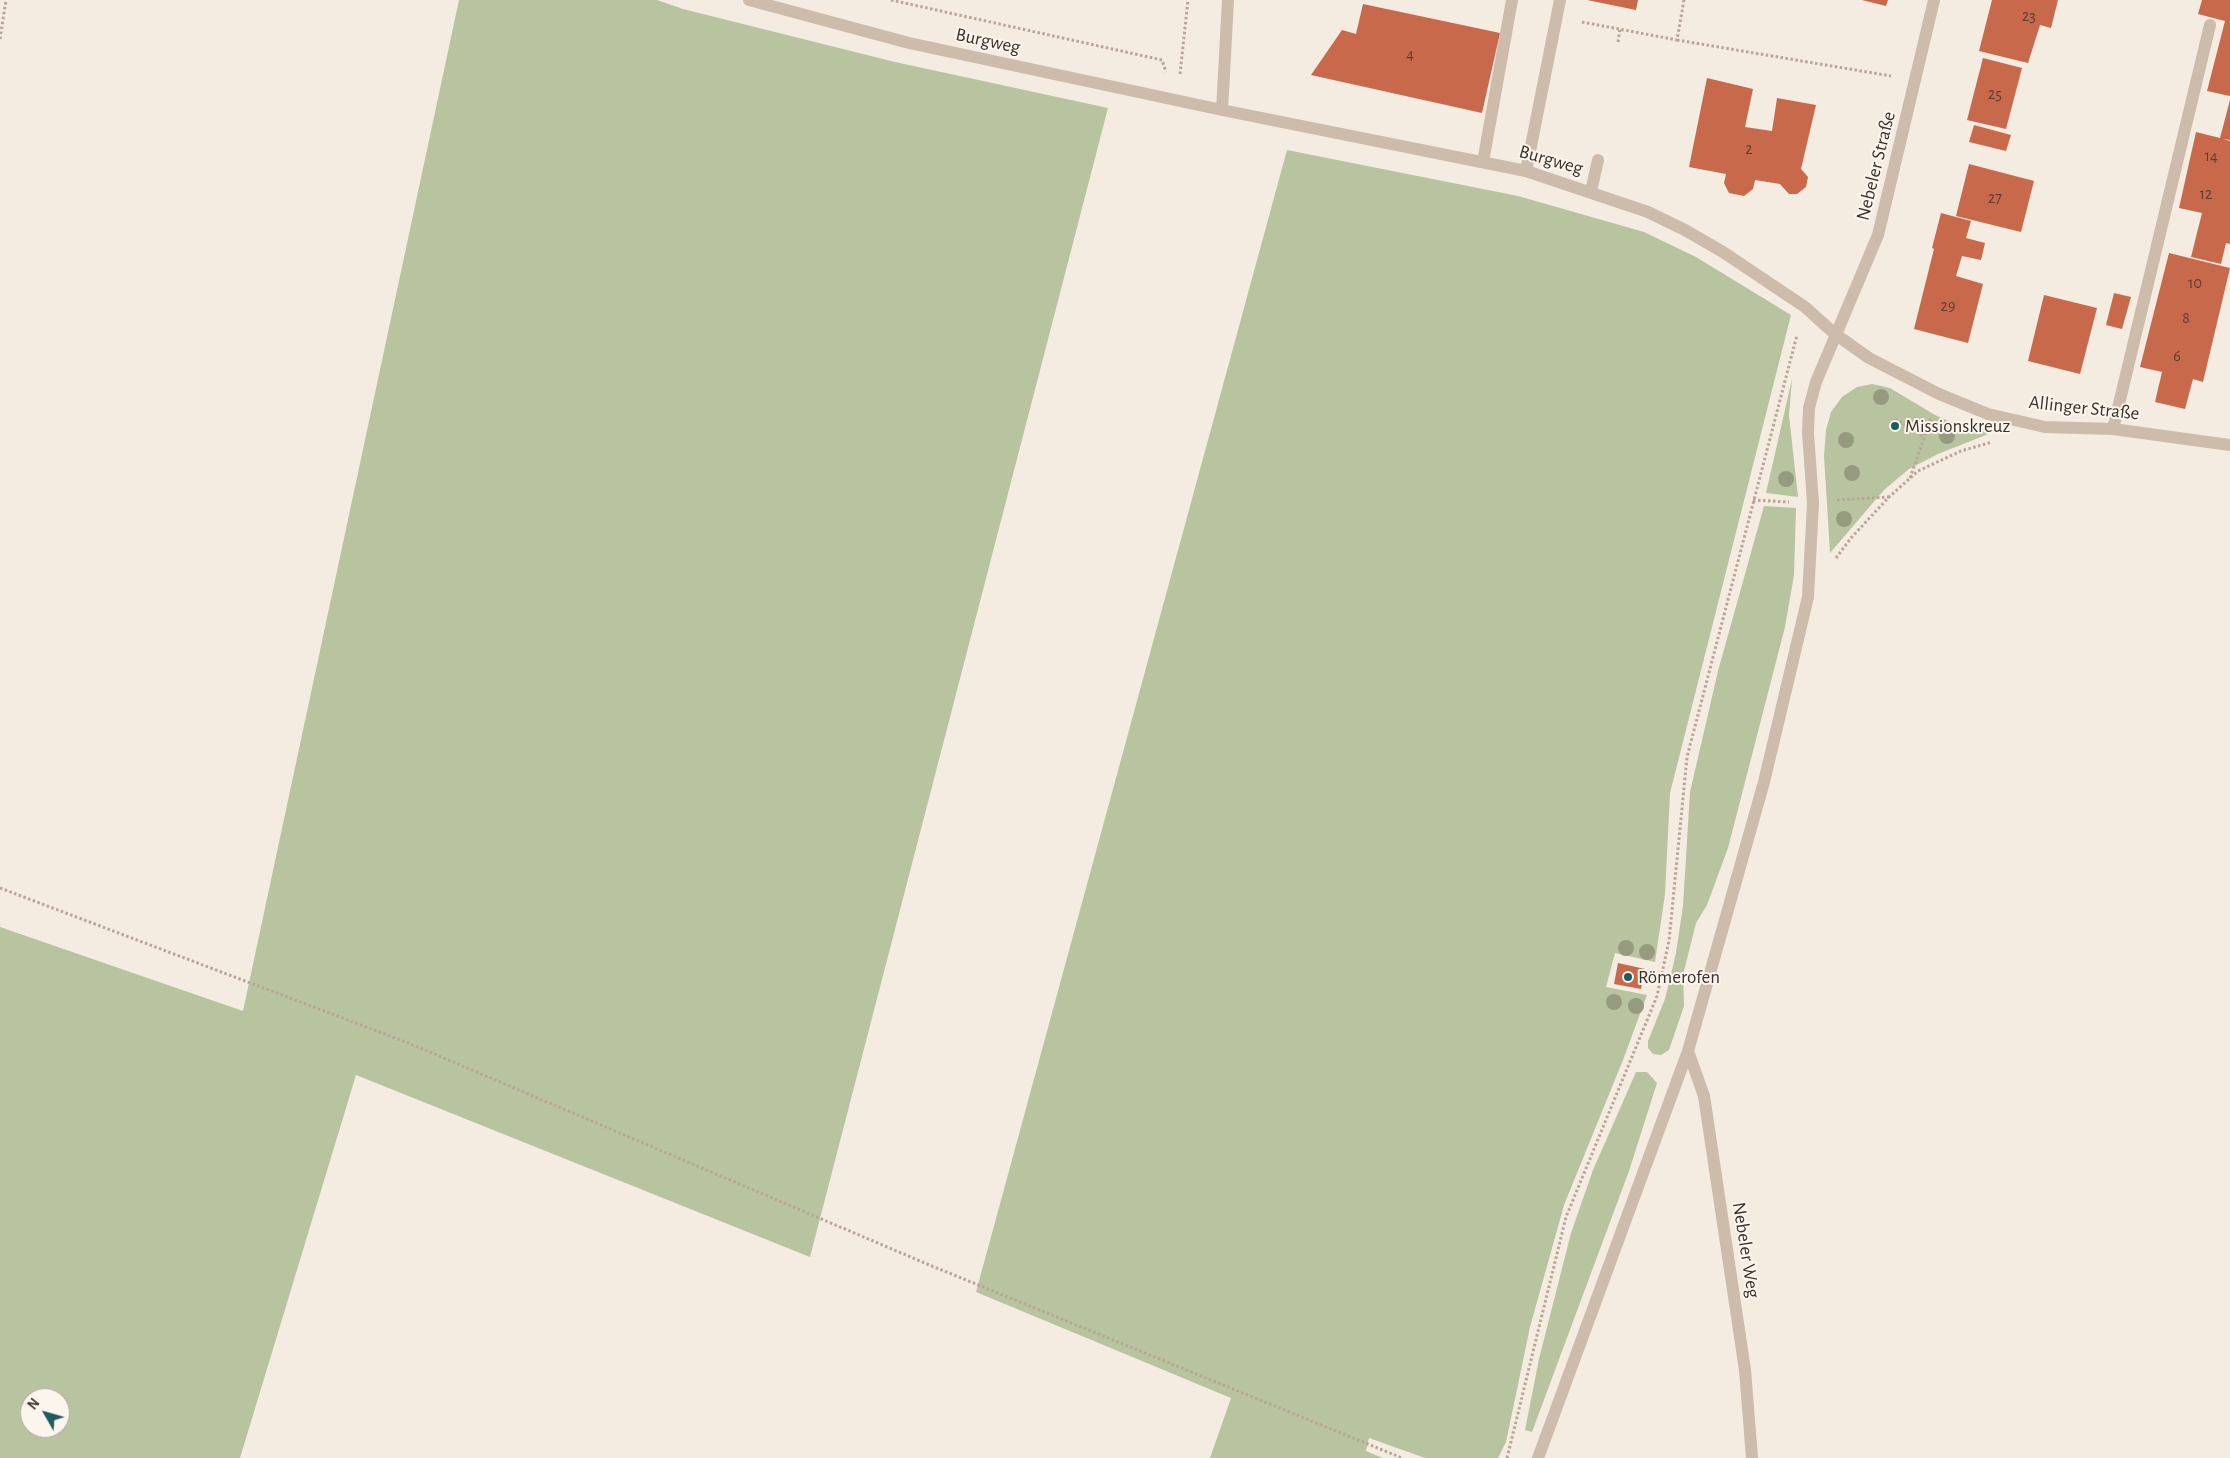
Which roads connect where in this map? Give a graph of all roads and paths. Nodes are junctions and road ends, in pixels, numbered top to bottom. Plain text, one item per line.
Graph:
1 (6, 0) edge
2 (749, 0) edge
3 (891, 0) edge
4 (1188, 0) edge
5 (1228, 0) edge
6 (1512, 0) edge
7 (1560, 0) edge
8 (1684, 0) edge
9 (1934, 0) edge
10 (1557, 17) junction
11 (2210, 25) dead end
12 (1620, 29) junction
13 (0, 39) edge
14 (1677, 40) junction
15 (1618, 42) dead end
16 (1916, 80) junction
17 (1177, 100) junction
18 (1222, 110) junction
19 (1598, 160) dead end
20 (1483, 162) junction
21 (1526, 171) junction
22 (1591, 191) junction
23 (1805, 307) junction
24 (1835, 334) junction
25 (1939, 394) junction
26 (1896, 419) dead end
27 (2114, 429) junction
28 (1924, 437) junction
29 (1997, 440) dead end
30 (2230, 445) edge
31 (1909, 479) junction
32 (1835, 560) dead end
33 (0, 888) edge
34 (1688, 1051) junction
35 (1402, 1458) edge
36 (1507, 1458) edge
37 (1538, 1458) edge
38 (1752, 1458) edge

1 - 13 path
2 - 17 street, Burgweg
3 - 17 path
4 - 17 path
5 - 18 street
6 - 20 street
7 - 10 street
8 - 14 path
9 - 16 street, Nebeler Straße
10 - 12 path
10 - 21 street
11 - 27 street
12 - 14 path
12 - 15 path
14 - 16 path
16 - 24 street, Nebeler Straße
17 - 18 street, Burgweg
18 - 20 street, Burgweg
19 - 22 street
20 - 21 street, Burgweg
21 - 22 street, Burgweg
22 - 23 street, Burgweg
23 - 24 street, Burgweg
23 - 36 path
24 - 25 street, Allinger Straße
24 - 34 street, Nebeler Straße
25 - 27 street, Allinger Straße
25 - 28 path
26 - 28 path
27 - 30 street, Allinger Straße
28 - 31 path
29 - 31 path
31 - 32 path
33 - 35 path
34 - 37 street, Nebeler Straße
34 - 38 street, Nebeler Weg

